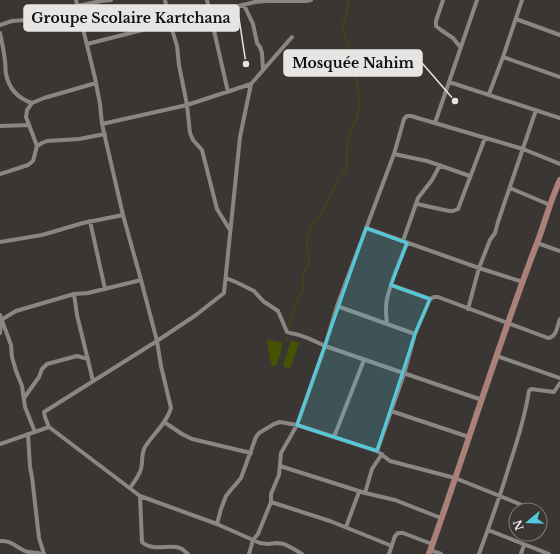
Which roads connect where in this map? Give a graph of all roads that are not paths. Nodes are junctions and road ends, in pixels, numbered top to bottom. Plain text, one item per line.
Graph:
1 (76, 0) edge
2 (111, 0) edge
3 (164, 0) edge
4 (207, 0) edge
5 (312, 0) edge
6 (443, 0) edge
7 (477, 0) edge
8 (522, 0) edge
9 (244, 5) junction
10 (77, 6) junction
11 (210, 13) junction
12 (516, 19) junction
13 (170, 23) junction
14 (0, 25) edge
15 (0, 33) edge
16 (560, 35) edge
17 (292, 37) dead end
18 (87, 44) junction
19 (461, 48) junction
20 (503, 57) junction
21 (263, 70) junction
22 (560, 77) edge
23 (449, 82) junction
24 (96, 83) junction
25 (251, 84) junction
26 (228, 92) junction
27 (489, 94) junction
28 (32, 103) junction
29 (187, 105) junction
30 (536, 110) junction
31 (560, 118) edge
32 (435, 123) junction
33 (102, 124) junction
34 (29, 125) junction
35 (0, 126) edge
36 (105, 134) junction
37 (484, 138) junction
38 (37, 146) junction
39 (523, 149) junction
40 (394, 154) junction
41 (560, 164) edge
42 (440, 165) junction
43 (0, 174) edge
44 (470, 176) junction
45 (560, 180) edge
46 (510, 188) junction
47 (557, 193) edge
48 (417, 204) junction
49 (550, 205) junction
50 (123, 215) junction
51 (90, 221) junction
52 (366, 228) junction
53 (230, 231) junction
54 (0, 242) edge
55 (405, 242) junction
56 (537, 243) junction
57 (560, 252) edge
58 (480, 268) junction
59 (226, 278) junction
60 (142, 280) junction
61 (523, 282) junction
62 (391, 285) junction
63 (105, 289) junction
64 (74, 294) junction
65 (430, 299) junction
66 (337, 306) junction
67 (468, 309) junction
68 (0, 315) edge
69 (560, 319) edge
70 (1, 320) junction
71 (508, 323) junction
72 (387, 324) junction
73 (0, 333) edge
74 (415, 334) junction
75 (157, 341) junction
76 (324, 346) junction
77 (497, 356) junction
78 (88, 359) junction
79 (364, 360) junction
80 (404, 374) junction
81 (560, 378) edge
82 (93, 381) junction
83 (560, 383) edge
84 (24, 398) junction
85 (482, 400) junction
86 (391, 412) junction
87 (164, 422) junction
88 (297, 425) junction
89 (49, 427) junction
90 (35, 432) junction
91 (28, 434) junction
92 (334, 437) junction
93 (469, 437) junction
94 (0, 444) edge
95 (377, 451) junction
96 (250, 453) junction
97 (382, 454) junction
98 (280, 466) junction
99 (455, 478) junction
100 (130, 488) junction
101 (360, 492) junction
102 (365, 493) junction
103 (140, 496) junction
104 (500, 496) junction
105 (271, 502) junction
106 (515, 502) edge
107 (441, 518) junction
108 (217, 524) junction
109 (346, 528) junction
110 (488, 530) junction
111 (253, 540) junction
112 (0, 541) edge
113 (524, 545) junction
114 (392, 546) junction
115 (431, 549) edge
116 (42, 554) edge
117 (188, 554) edge
118 (249, 554) edge
119 (302, 554) edge
120 (389, 554) edge
121 (441, 554) edge
122 (479, 554) edge
123 (521, 554) edge
124 (549, 554) edge

1 - 10 street
2 - 10 street
3 - 13 street
4 - 11 street
5 - 9 street
6 - 19 street
7 - 19 street
8 - 12 street
9 - 11 street
9 - 21 street
10 - 14 street
10 - 18 street
11 - 13 street
11 - 26 street
12 - 16 street
12 - 20 street
13 - 18 street
13 - 29 street
15 - 28 street
17 - 21 street
18 - 24 street
19 - 23 street
20 - 22 street
20 - 27 street
21 - 25 street
23 - 27 street
23 - 32 street
24 - 28 street
24 - 33 street
25 - 26 street
25 - 53 street
26 - 29 street
27 - 30 street
28 - 34 street
29 - 33 street
29 - 53 street
30 - 31 street
30 - 39 street
32 - 37 street
32 - 40 street
33 - 36 street
34 - 35 street
34 - 38 street
36 - 38 street
36 - 50 street
37 - 39 street
37 - 44 street
38 - 43 street
39 - 41 street
39 - 46 street
40 - 42 street
40 - 52 street
42 - 44 street
42 - 48 street
44 - 48 street
45 - 47 street
46 - 49 street
46 - 58 street
47 - 49 street
48 - 55 street
49 - 56 street
50 - 51 street
50 - 60 street
51 - 54 street
51 - 63 street
52 - 55 street
52 - 66 street
53 - 59 street
55 - 58 street
55 - 62 street
56 - 57 street
56 - 61 street
58 - 61 street
58 - 67 street
59 - 75 street
59 - 76 street
60 - 63 street
60 - 75 street
61 - 71 street
62 - 65 street
62 - 72 street
63 - 64 street
64 - 70 street
64 - 78 street
65 - 67 street
65 - 74 street
66 - 72 street
66 - 76 street
67 - 71 street
68 - 70 street
69 - 71 street
70 - 73 street
70 - 84 street
71 - 77 street
72 - 74 street
74 - 80 street
75 - 82 street
75 - 87 street
76 - 79 street
76 - 88 street
77 - 81 street
77 - 85 street
78 - 82 street
78 - 84 street
79 - 80 street
79 - 92 street
80 - 85 street
80 - 86 street
82 - 89 street
83 - 104 street
84 - 90 street
85 - 93 street
86 - 93 street
86 - 95 street
87 - 96 street
87 - 100 street
88 - 92 street
88 - 96 street
88 - 98 street
89 - 90 street
89 - 100 street
90 - 91 street
91 - 94 street
91 - 116 street
92 - 95 street
93 - 99 street
95 - 97 street
96 - 108 street
97 - 99 street
97 - 102 street
98 - 101 street
98 - 105 street
99 - 104 street
99 - 107 street
100 - 103 street
101 - 102 street
101 - 109 street
102 - 107 street
103 - 108 street
103 - 117 street
104 - 106 street
104 - 110 street
105 - 109 street
105 - 111 street
107 - 115 street
108 - 111 street
109 - 114 street
110 - 113 street
110 - 122 street
111 - 118 street
111 - 119 street
112 - 116 street
113 - 123 street
113 - 124 street
114 - 115 street
114 - 120 street
115 - 121 street

